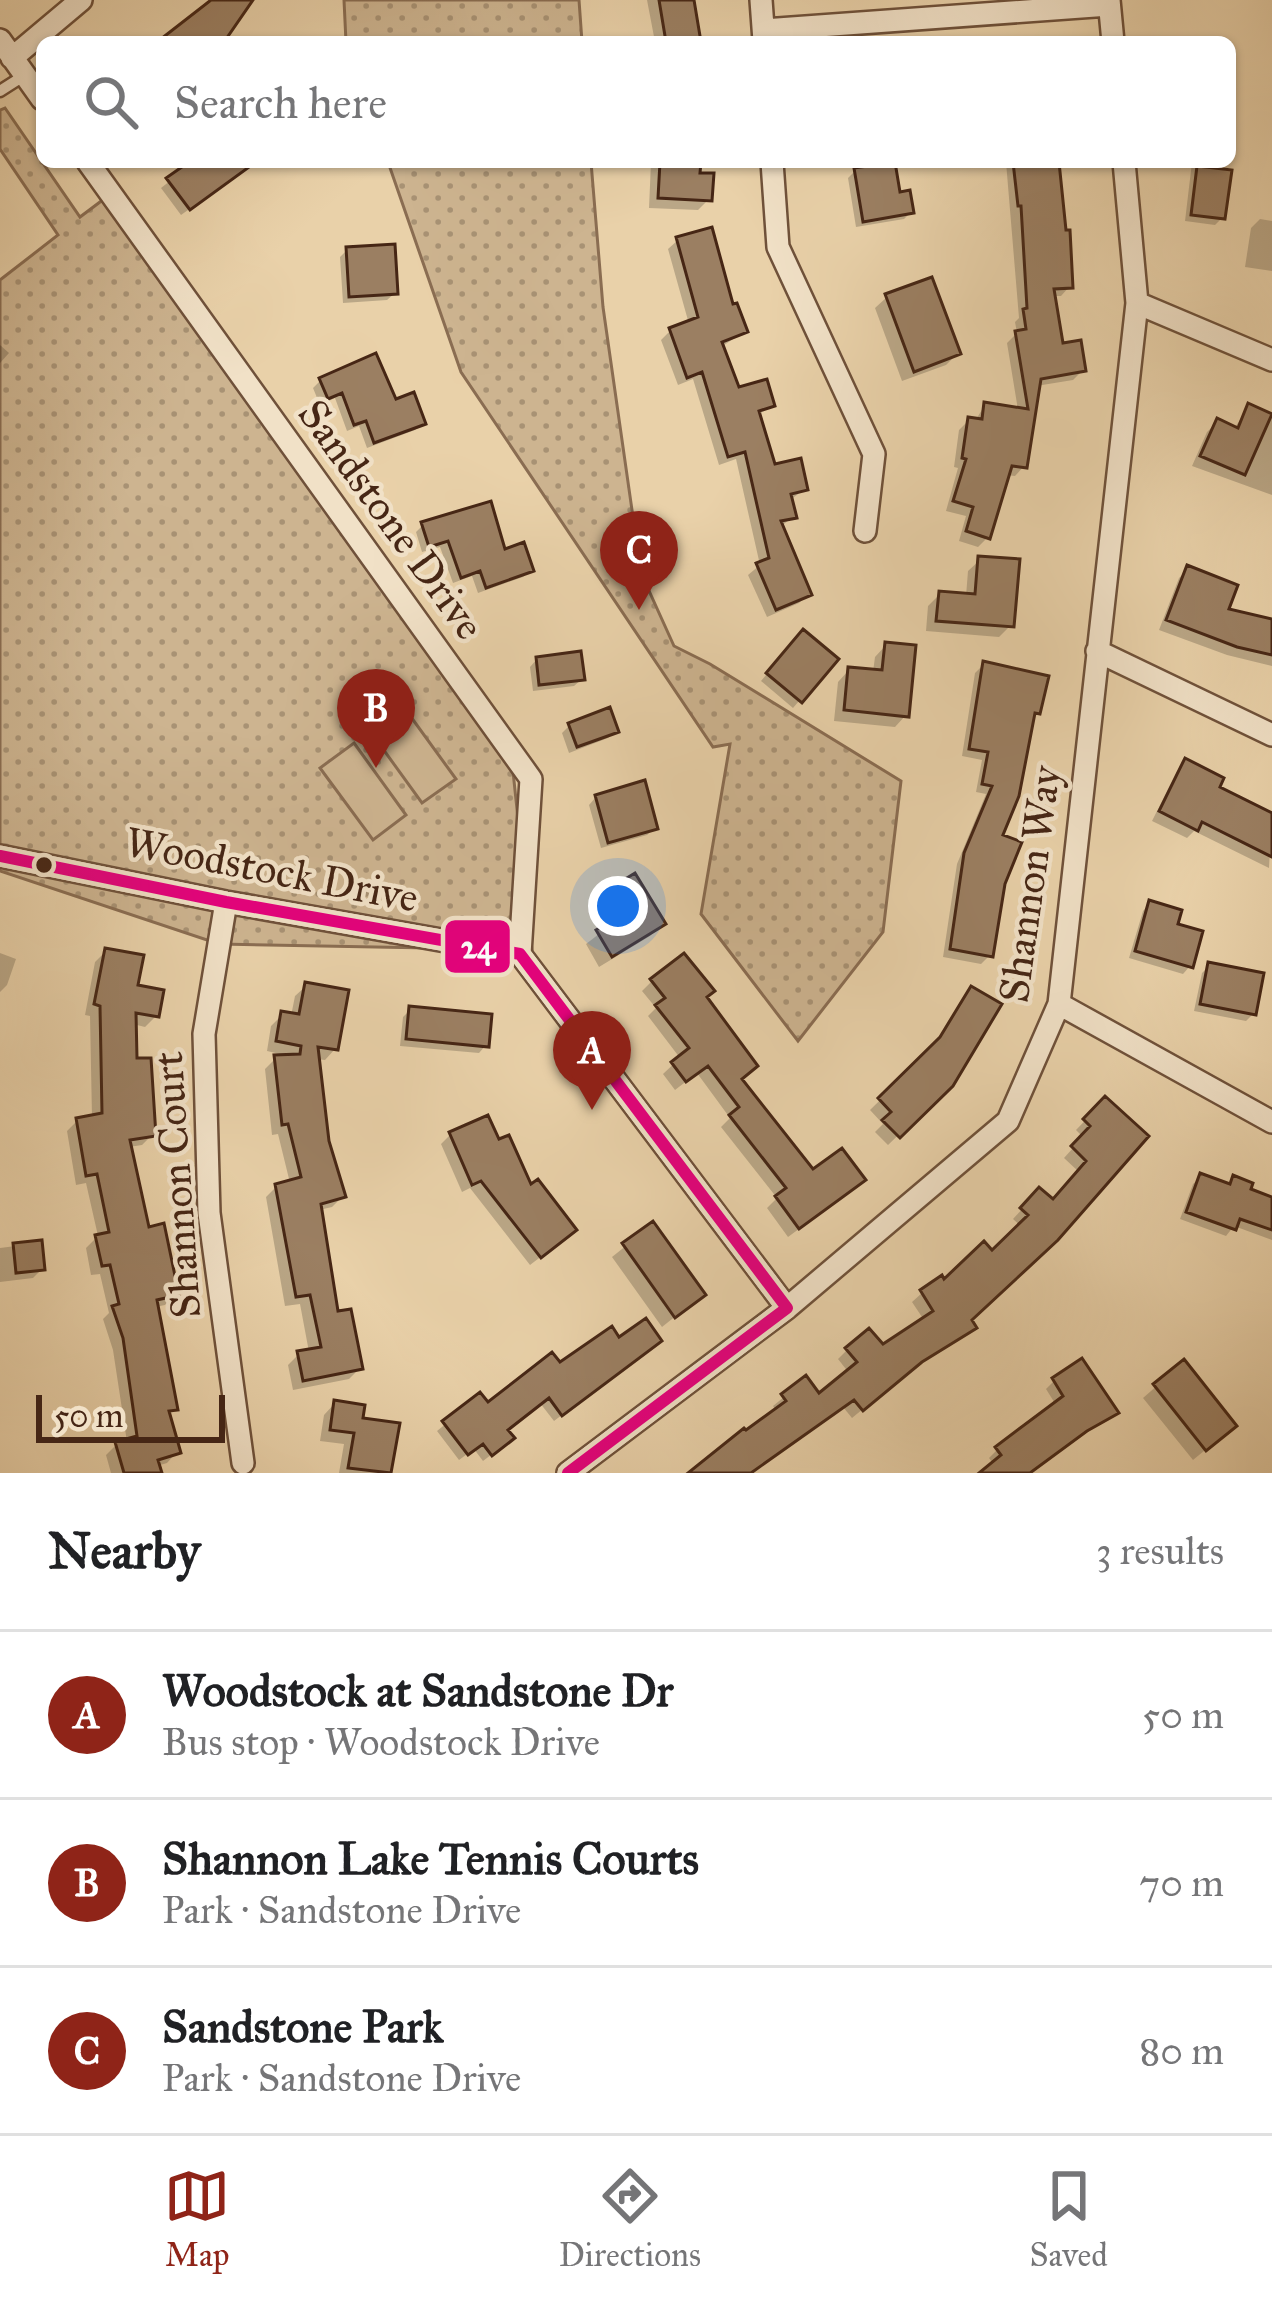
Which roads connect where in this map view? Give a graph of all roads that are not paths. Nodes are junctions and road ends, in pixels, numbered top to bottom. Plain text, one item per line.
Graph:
1 (81, 0) edge
2 (761, 0) edge
3 (1109, 3) edge
4 (38, 36) edge
5 (764, 36) edge
6 (1112, 36) edge
7 (36, 38) edge
8 (12, 58) edge
9 (0, 91) edge
10 (36, 91) edge
11 (92, 168) edge
12 (772, 168) edge
13 (1125, 168) edge
14 (1137, 303) junction
15 (1272, 360) edge
16 (865, 531) dead end
17 (1097, 651) junction
18 (1272, 735) edge
19 (0, 856) edge
20 (226, 902) junction
21 (520, 954) junction
22 (1059, 1004) junction
23 (1272, 1122) edge
24 (787, 1307) junction
25 (243, 1463) dead end
26 (568, 1473) edge

1 - 4 street
2 - 5 street
3 - 5 street
3 - 6 street
7 - 8 street
8 - 9 lane
8 - 10 street
11 - 21 street, Sandstone Drive
12 - 16 street
13 - 14 street, Shannon Way
14 - 15 street
14 - 17 street, Shannon Way
17 - 18 street
17 - 22 street, Shannon Way
19 - 20 street, Woodstock Drive
20 - 21 street, Woodstock Drive
20 - 25 street, Shannon Court
21 - 24 street
22 - 23 street
22 - 24 street, Shannon Way
24 - 26 street, Shannon Way

